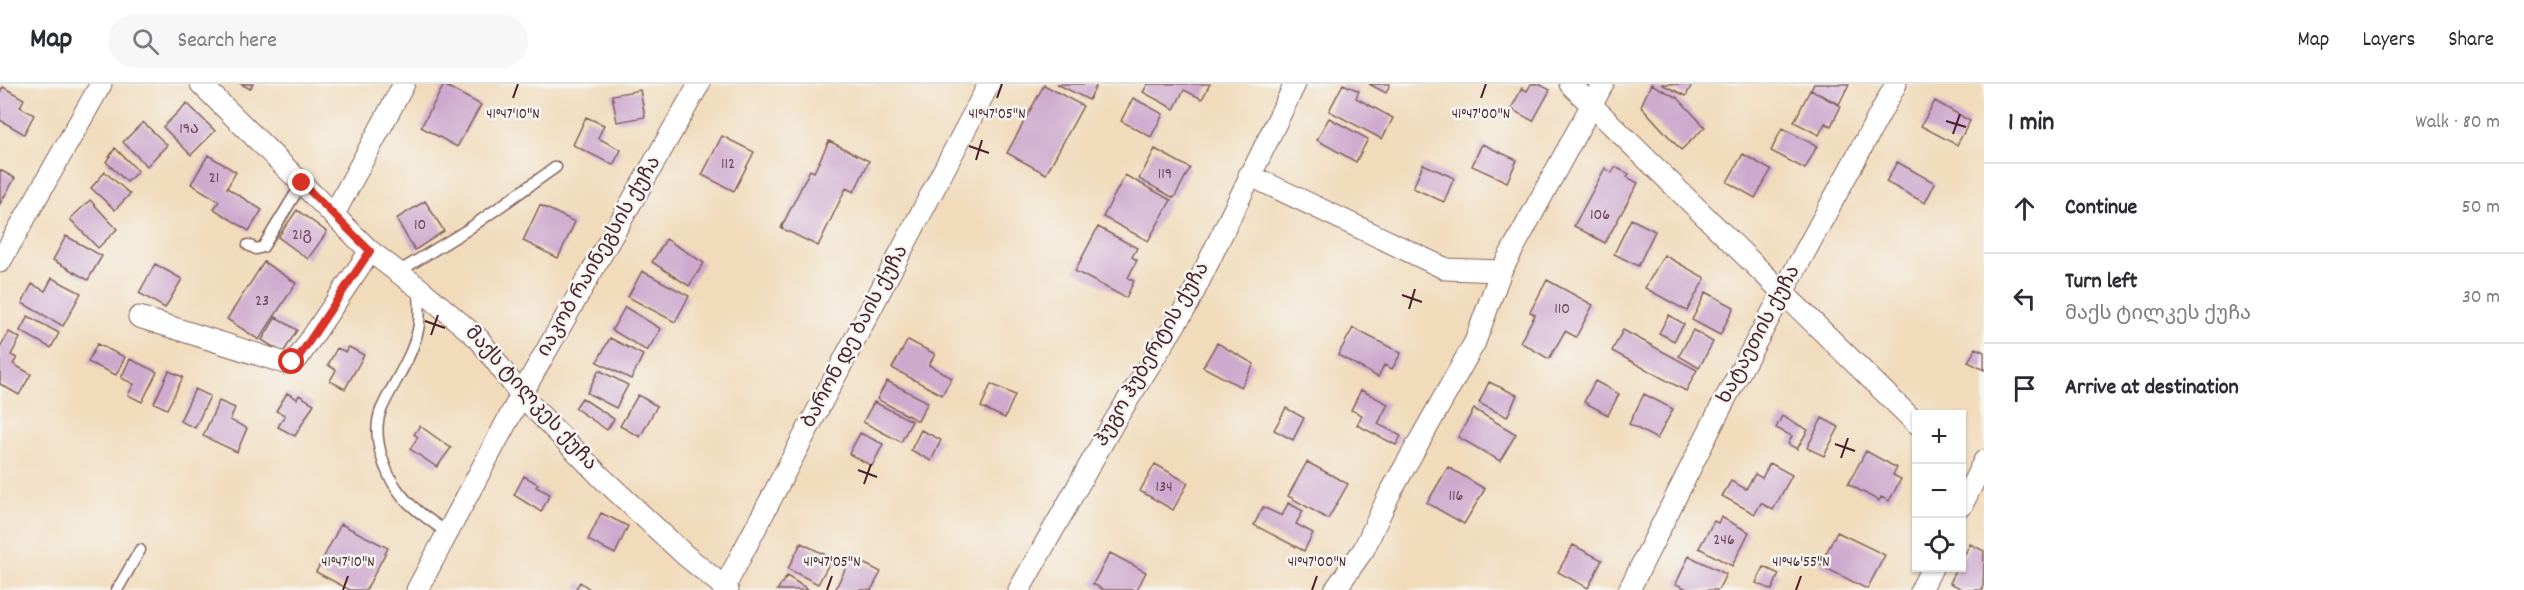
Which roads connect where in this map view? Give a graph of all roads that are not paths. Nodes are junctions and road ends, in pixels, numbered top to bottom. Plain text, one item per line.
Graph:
1 (101, 84) edge
2 (201, 84) edge
3 (404, 84) edge
4 (699, 84) edge
5 (989, 84) edge
6 (1295, 84) edge
7 (1570, 84) edge
8 (1603, 84) edge
9 (1896, 84) edge
10 (1592, 105) junction
11 (556, 167) dead end
12 (1249, 175) junction
13 (302, 183) junction
14 (334, 214) junction
15 (248, 245) dead end
16 (370, 251) junction
17 (0, 262) edge
18 (1501, 271) junction
19 (398, 272) junction
20 (419, 288) junction
21 (1782, 293) junction
22 (139, 317) dead end
23 (521, 395) junction
24 (1912, 418) edge
25 (1976, 473) edge
26 (1966, 495) edge
27 (446, 532) junction
28 (140, 550) dead end
29 (1930, 572) edge
30 (725, 589) edge
31 (117, 590) edge
32 (417, 590) edge
33 (1019, 590) edge
34 (1335, 590) edge
35 (1629, 590) edge
36 (1921, 590) edge

1 - 17 street
2 - 13 street, მაქს ტილკეს ქუჩა
3 - 14 street
4 - 23 street, იაკობ რაინეგსის ქუჩა
5 - 30 street, ბარონ დე ბაის ქუჩა
6 - 12 street, ჰუგო ჰუბერტის ქუჩა
7 - 10 street
8 - 10 street
9 - 21 street, ხატაეთის ქუჩა
10 - 18 street
10 - 21 street
11 - 19 lane
12 - 18 street
12 - 33 street, ჰუგო ჰუბერტის ქუჩა
13 - 14 street, მაქს ტილკეს ქუჩა
13 - 15 lane
14 - 16 street, მაქს ტილკეს ქუჩა
16 - 19 street, მაქს ტილკეს ქუჩა
16 - 22 street
18 - 34 street
19 - 20 street, მაქს ტილკეს ქუჩა
20 - 23 street, მაქს ტილკეს ქუჩა
20 - 27 lane
21 - 24 street
21 - 35 street, ხატაეთის ქუჩა
23 - 27 street, იაკობ რაინეგსის ქუჩა
23 - 30 street, მაქს ტილკეს ქუჩა
25 - 26 street
27 - 32 street, იაკობ რაინეგსის ქუჩა
28 - 31 lane
29 - 36 street

